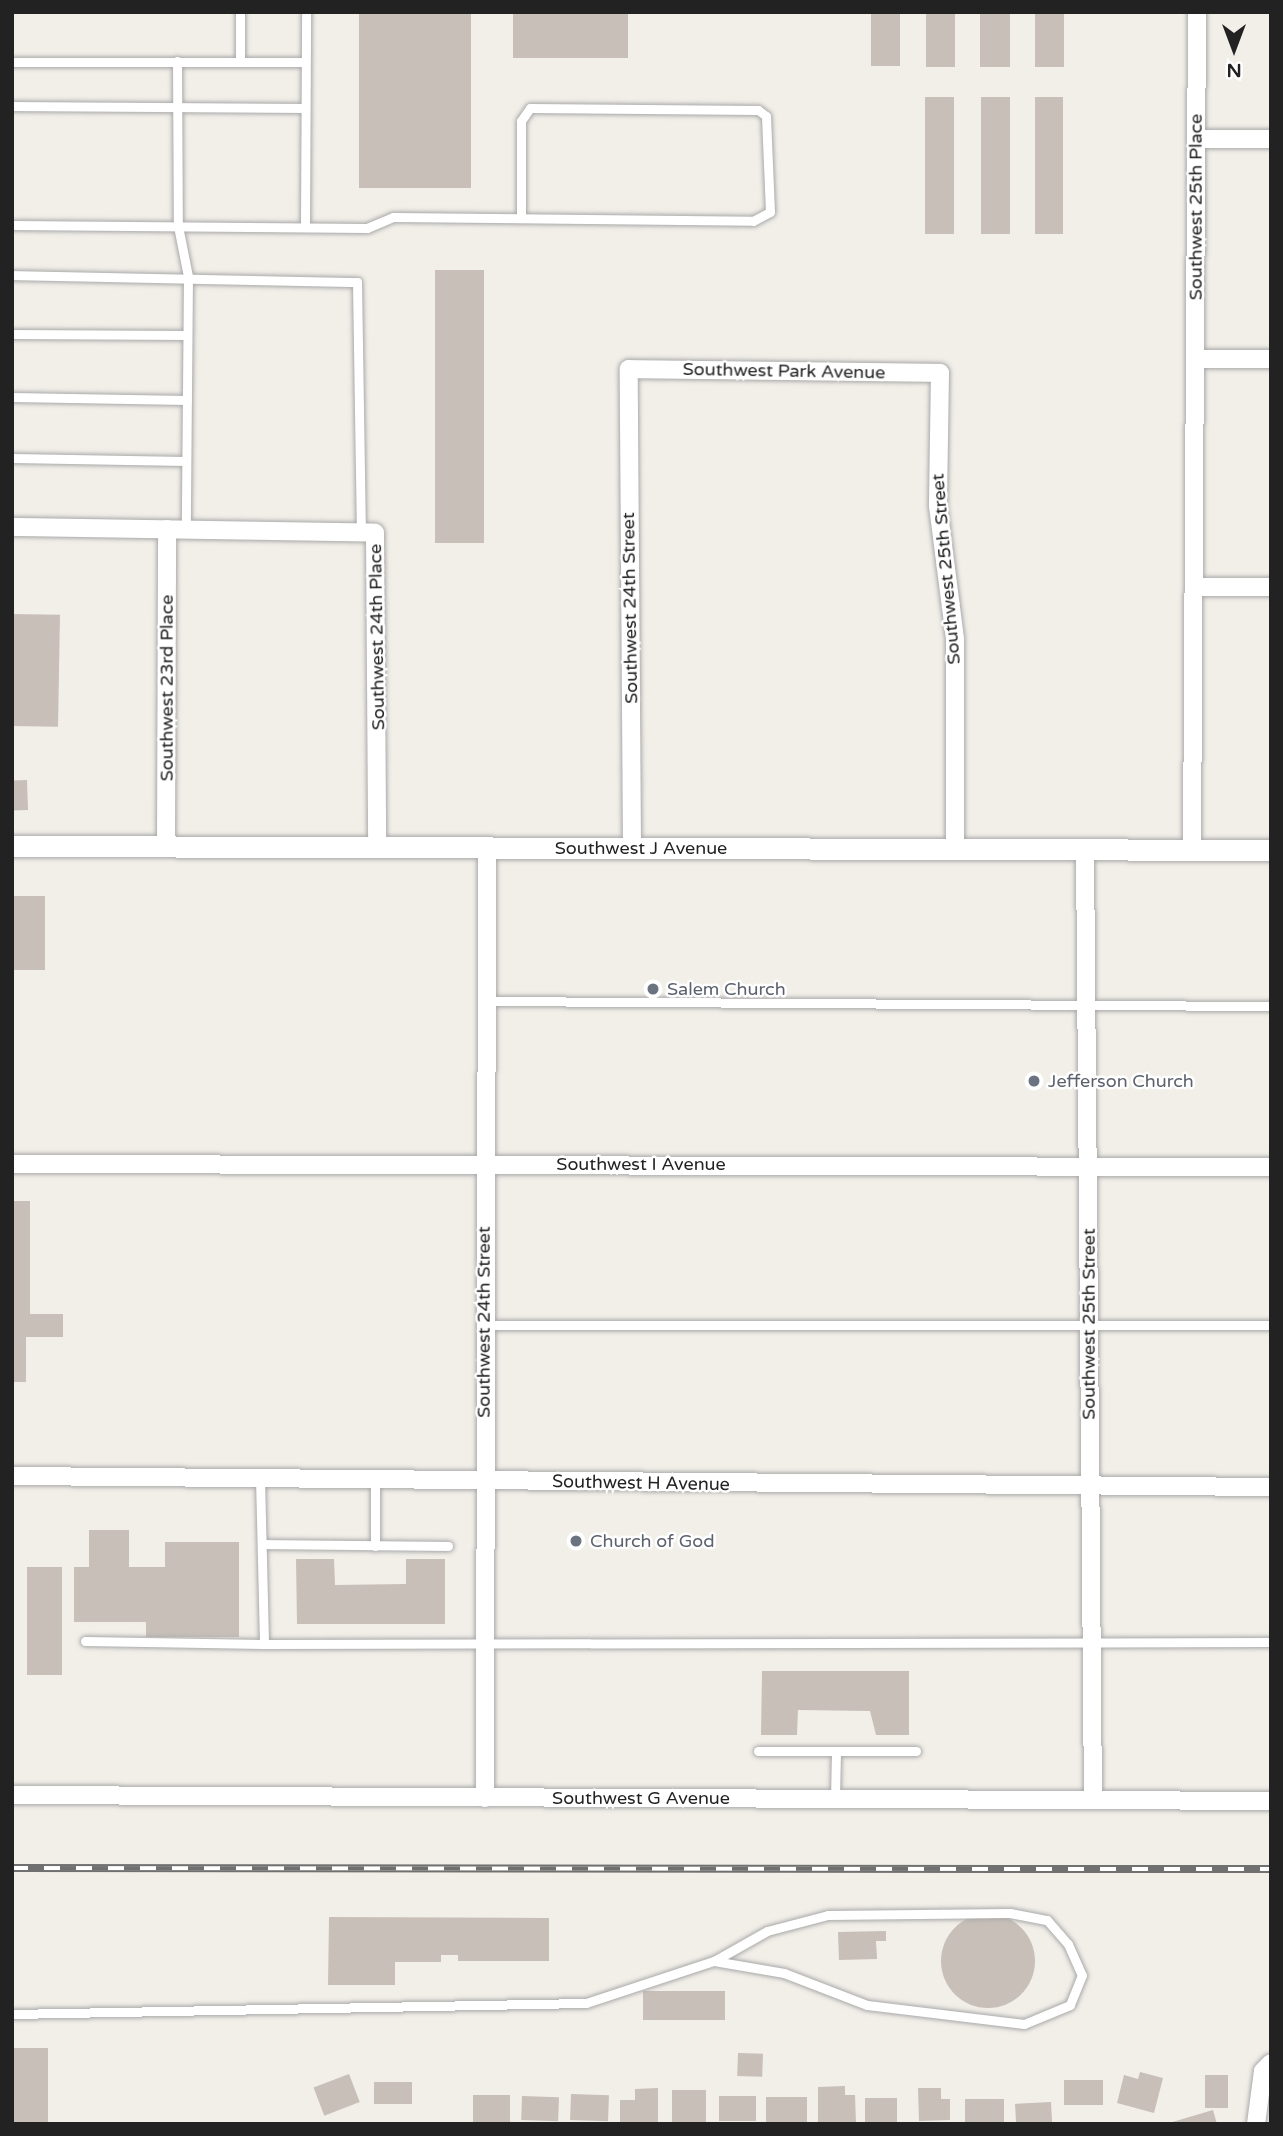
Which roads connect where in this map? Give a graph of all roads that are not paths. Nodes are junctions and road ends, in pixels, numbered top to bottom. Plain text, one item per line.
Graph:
1 (240, 12) edge
2 (306, 12) edge
3 (1197, 12) edge
4 (177, 61) junction
5 (12, 62) edge
6 (240, 62) junction
7 (305, 62) junction
8 (12, 106) edge
9 (177, 107) junction
10 (304, 108) junction
11 (1196, 139) junction
12 (1271, 139) edge
13 (521, 218) junction
14 (12, 225) edge
15 (178, 226) junction
16 (305, 227) junction
17 (12, 275) edge
18 (188, 276) junction
19 (12, 334) edge
20 (187, 335) junction
21 (1195, 359) junction
22 (1271, 359) edge
23 (629, 369) joint
24 (940, 373) joint
25 (12, 397) edge
26 (187, 400) junction
27 (12, 458) edge
28 (186, 461) junction
29 (12, 527) edge
30 (167, 529) junction
31 (186, 529) junction
32 (361, 530) junction
33 (1194, 587) junction
34 (1271, 587) edge
35 (12, 846) edge
36 (166, 846) junction
37 (377, 847) junction
38 (487, 847) junction
39 (632, 848) junction
40 (955, 849) junction
41 (1085, 849) junction
42 (1192, 849) junction
43 (1271, 850) edge
44 (488, 1001) junction
45 (1087, 1006) junction
46 (1271, 1006) edge
47 (484, 1163) junction
48 (12, 1164) edge
49 (1088, 1166) junction
50 (1271, 1167) edge
51 (484, 1325) junction
52 (1089, 1325) junction
53 (1271, 1325) edge
54 (12, 1476) edge
55 (260, 1478) junction
56 (374, 1480) junction
57 (484, 1481) junction
58 (1091, 1487) junction
59 (1271, 1487) edge
60 (262, 1544) junction
61 (374, 1546) junction
62 (447, 1546) dead end
63 (85, 1641) dead end
64 (1092, 1641) junction
65 (1271, 1642) edge
66 (264, 1644) junction
67 (484, 1645) junction
68 (758, 1751) dead end
69 (836, 1751) junction
70 (916, 1751) dead end
71 (12, 1795) edge
72 (485, 1798) junction
73 (835, 1799) junction
74 (1093, 1800) junction
75 (1271, 1801) edge
76 (714, 1961) junction
77 (12, 2014) edge
78 (1267, 2067) edge
79 (1256, 2124) edge

1 - 6 lane
2 - 7 lane
3 - 11 street, Southwest 25th Place
4 - 5 lane
4 - 6 lane
4 - 9 lane
6 - 7 lane
7 - 10 lane
8 - 9 lane
9 - 10 lane
9 - 15 lane
10 - 16 lane
11 - 12 street
11 - 21 street, Southwest 25th Place
13 - 13 lane
13 - 16 lane
14 - 15 lane
15 - 16 lane
15 - 18 lane
17 - 18 lane
18 - 20 lane
18 - 32 lane
19 - 20 lane
20 - 26 lane
21 - 22 street
21 - 33 street, Southwest 25th Place
23 - 24 street, Southwest Park Avenue
23 - 39 street, Southwest 24th Street
24 - 40 street, Southwest 25th Street
25 - 26 lane
26 - 28 lane
27 - 28 lane
28 - 31 lane
29 - 30 street, Southwest 24th Place
30 - 31 street, Southwest 24th Place
30 - 36 street, Southwest 23rd Place
31 - 32 street, Southwest 24th Place
32 - 37 street, Southwest 24th Place
33 - 34 street
33 - 42 street, Southwest 25th Place
35 - 36 street, Southwest J Avenue
36 - 37 street, Southwest J Avenue
37 - 38 street, Southwest J Avenue
38 - 39 street, Southwest J Avenue
38 - 44 street, Southwest 24th Street
39 - 40 street, Southwest J Avenue
40 - 41 street, Southwest J Avenue
41 - 42 street, Southwest J Avenue
41 - 45 street, Southwest 25th Street
42 - 43 street, Southwest J Avenue
44 - 45 lane
44 - 47 street, Southwest 24th Street
45 - 46 lane
45 - 49 street, Southwest 25th Street
47 - 48 street, Southwest I Avenue
47 - 49 street, Southwest I Avenue
47 - 51 street, Southwest 24th Street
49 - 50 street, Southwest I Avenue
49 - 52 street, Southwest 25th Street
51 - 52 lane
51 - 57 street, Southwest 24th Street
52 - 53 lane
52 - 58 street, Southwest 25th Street
54 - 55 street, Southwest H Avenue
55 - 56 street, Southwest H Avenue
55 - 60 lane
56 - 57 street, Southwest H Avenue
56 - 61 lane
57 - 58 street, Southwest H Avenue
57 - 67 street, Southwest 24th Street
58 - 59 street, Southwest H Avenue
58 - 64 street, Southwest 25th Street
60 - 61 lane
60 - 66 lane
61 - 62 lane
63 - 66 lane
64 - 65 lane
64 - 67 lane
64 - 74 street, Southwest 25th Street
66 - 67 lane
67 - 72 street, Southwest 24th Street
68 - 69 lane
69 - 70 lane
69 - 73 lane
71 - 72 street, Southwest G Avenue
72 - 73 street, Southwest G Avenue
73 - 74 street, Southwest G Avenue
74 - 75 street, Southwest G Avenue
76 - 76 lane
76 - 77 lane
78 - 79 street

